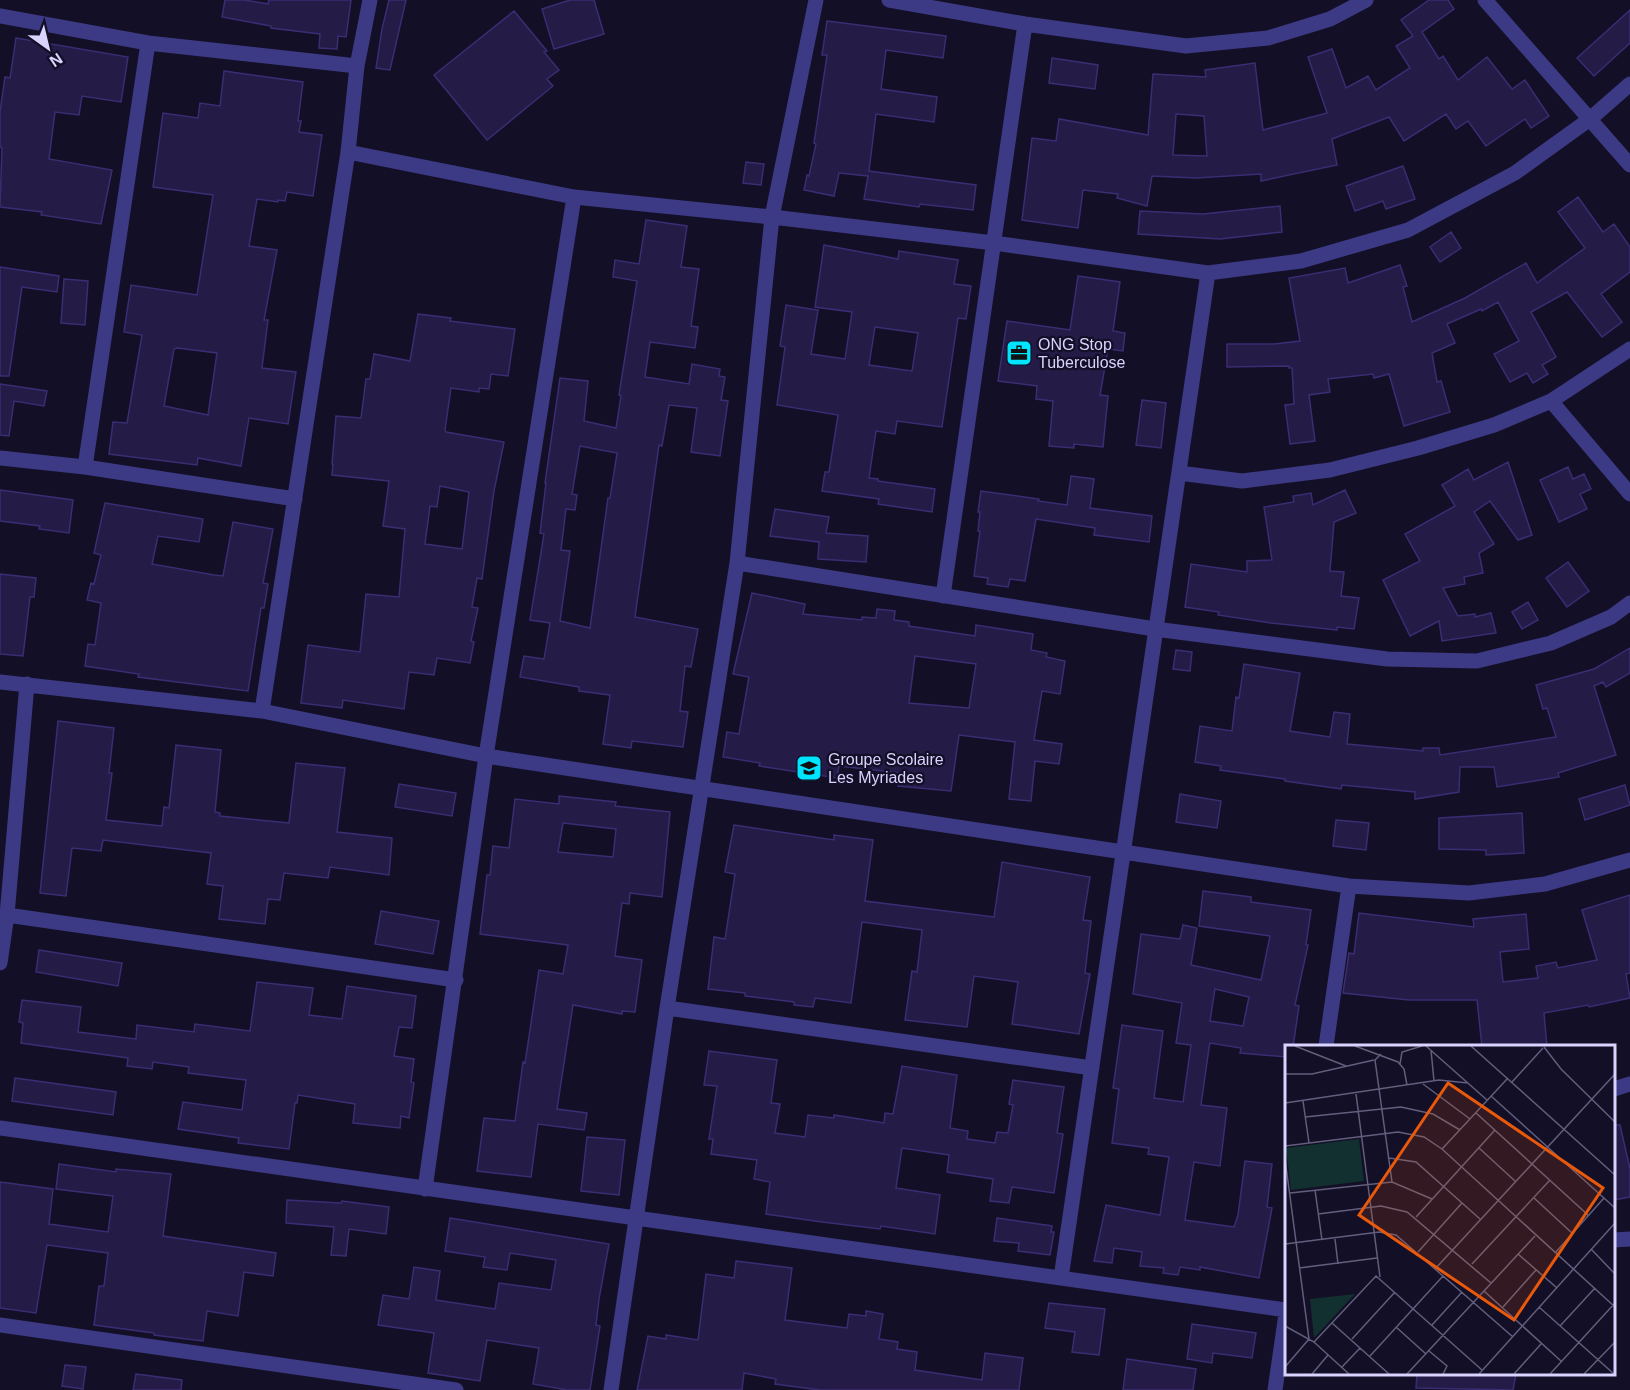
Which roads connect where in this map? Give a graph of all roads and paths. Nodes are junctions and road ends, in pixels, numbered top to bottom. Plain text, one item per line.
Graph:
1 (370, 0) edge
2 (816, 0) edge
3 (889, 0) edge
4 (1366, 0) edge
5 (1485, 0) edge
6 (0, 16) edge
7 (1025, 24) junction
8 (148, 43) junction
9 (357, 66) junction
10 (1630, 84) edge
11 (1590, 119) junction
12 (348, 152) junction
13 (1630, 165) edge
14 (574, 197) junction
15 (772, 217) junction
16 (994, 243) junction
17 (1208, 273) junction
18 (1630, 349) edge
19 (1551, 401) junction
20 (0, 458) edge
21 (85, 467) junction
22 (1179, 473) junction
23 (1630, 494) edge
24 (295, 499) junction
25 (737, 563) junction
26 (943, 596) junction
27 (1630, 603) edge
28 (1155, 629) junction
29 (0, 682) edge
30 (27, 684) junction
31 (262, 711) junction
32 (486, 756) junction
33 (701, 790) junction
34 (1124, 852) junction
35 (1630, 860) edge
36 (1349, 886) junction
37 (7, 915) junction
38 (0, 963) edge
39 (456, 980) junction
40 (667, 1008) junction
41 (1326, 1045) edge
42 (1092, 1068) junction
43 (1630, 1084) edge
44 (1615, 1089) edge
45 (0, 1128) edge
46 (425, 1189) junction
47 (636, 1218) junction
48 (1630, 1239) edge
49 (1615, 1240) edge
50 (1060, 1278) junction
51 (1285, 1310) edge
52 (0, 1325) edge
53 (1285, 1327) edge
54 (456, 1390) edge
55 (611, 1390) edge
56 (1275, 1390) edge

1 - 9 street
2 - 15 street
3 - 7 street
4 - 7 street
5 - 11 street
6 - 8 street
7 - 16 street
8 - 9 street
8 - 21 street
9 - 12 street
10 - 11 street
11 - 13 street
11 - 17 street
12 - 14 street
12 - 24 street
14 - 15 street
14 - 32 street
15 - 16 street
15 - 25 street
16 - 17 street
16 - 26 street
17 - 22 street
18 - 19 street
19 - 22 street
19 - 23 street
20 - 21 street
21 - 24 street
22 - 28 street
24 - 31 street
25 - 26 street
25 - 33 street
26 - 28 street
27 - 28 street
28 - 34 street
29 - 30 street
30 - 31 street
30 - 37 street
31 - 32 street
32 - 33 street
32 - 39 street
33 - 34 street
33 - 40 street
34 - 36 street
34 - 42 street
35 - 36 street
36 - 41 street
37 - 38 street
37 - 39 street
39 - 46 street
40 - 42 street
40 - 47 street
42 - 50 street
43 - 44 street
45 - 46 street
46 - 47 street
47 - 50 street
47 - 55 street
48 - 49 street
50 - 51 street
52 - 54 street
53 - 56 street

